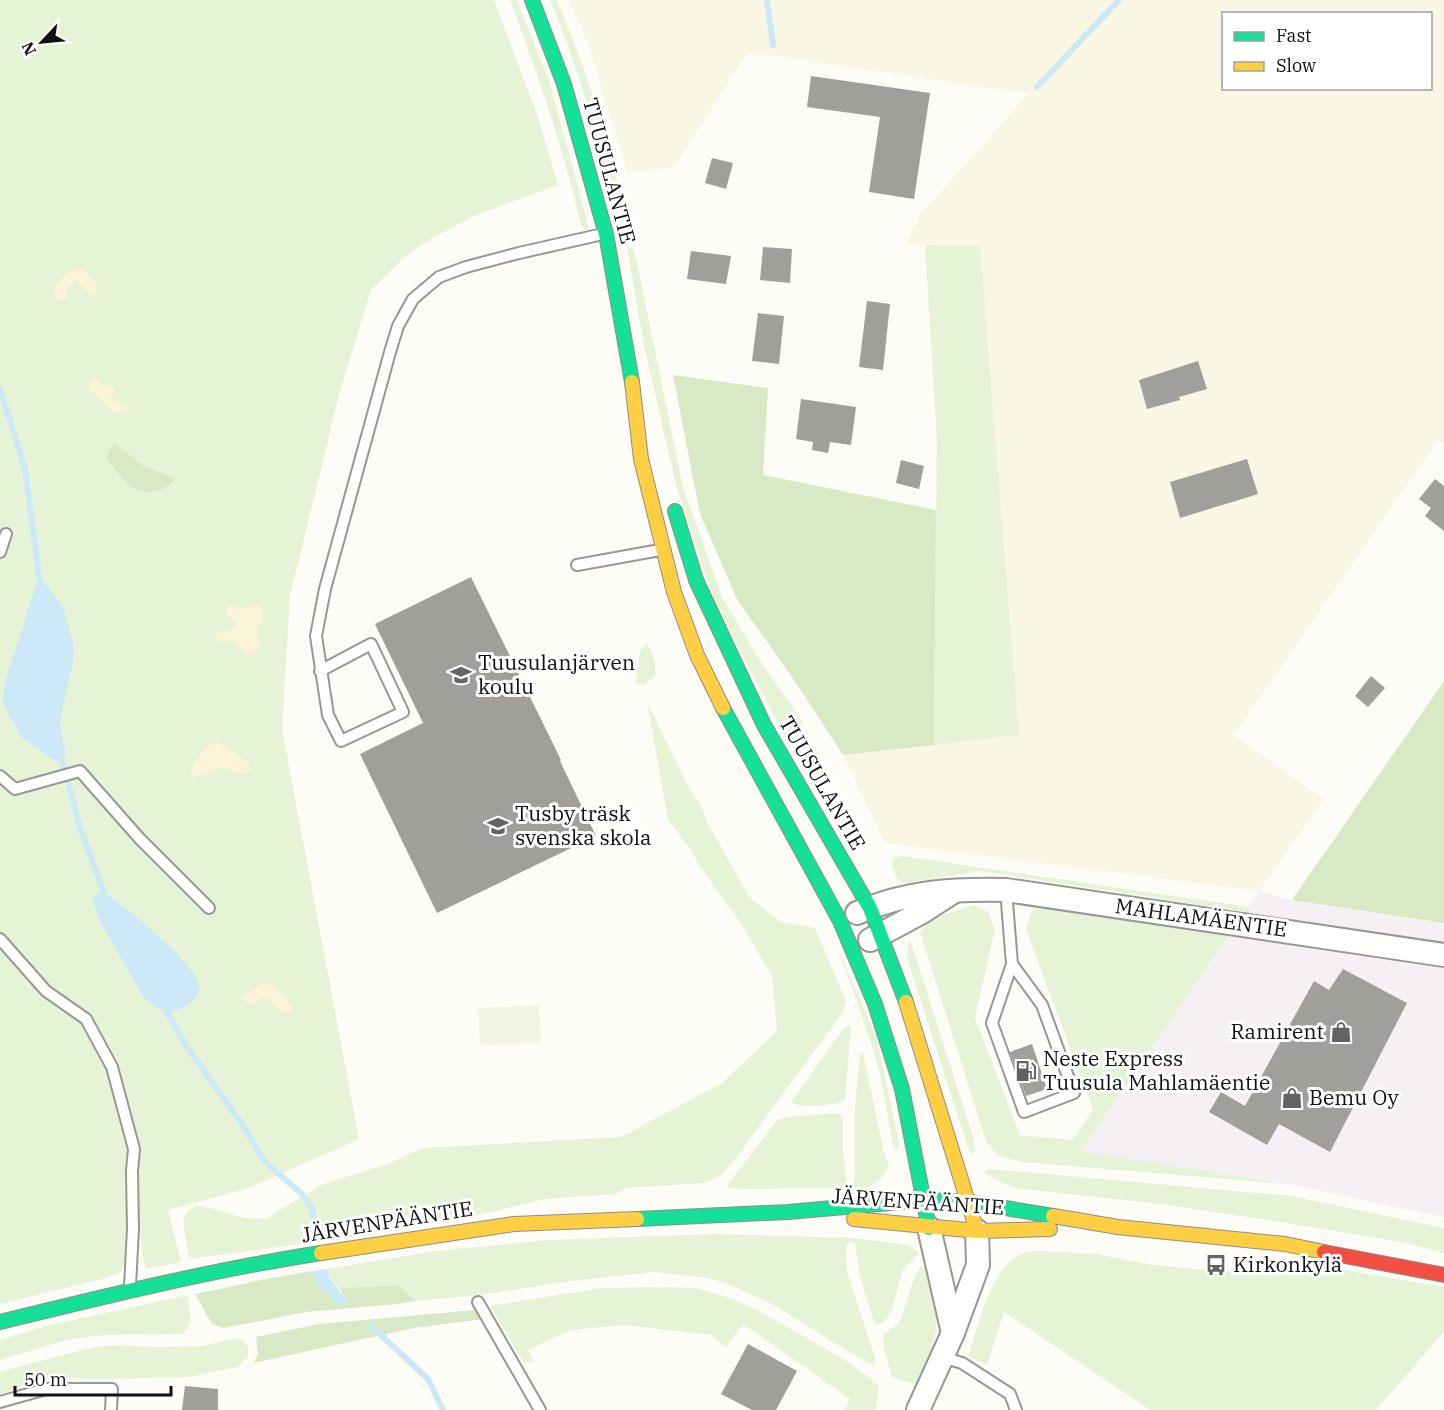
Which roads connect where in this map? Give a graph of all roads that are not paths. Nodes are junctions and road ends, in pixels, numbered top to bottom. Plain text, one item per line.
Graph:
1 (532, 0) edge
2 (606, 234) junction
3 (629, 357) junction
4 (652, 434) dead end
5 (672, 500) dead end
6 (6, 534) dead end
7 (685, 544) junction
8 (664, 549) junction
9 (0, 552) edge
10 (577, 565) dead end
11 (320, 671) junction
12 (0, 776) edge
13 (957, 890) junction
14 (1006, 890) junction
15 (209, 908) dead end
16 (870, 908) junction
17 (840, 921) junction
18 (882, 935) junction
19 (0, 939) edge
20 (851, 947) junction
21 (1444, 955) edge
22 (1012, 964) junction
23 (924, 1200) junction
24 (970, 1202) junction
25 (788, 1212) junction
26 (1118, 1227) junction
27 (930, 1228) junction
28 (977, 1231) junction
29 (1444, 1275) edge
30 (130, 1290) junction
31 (478, 1302) dead end
32 (0, 1322) edge
33 (953, 1333) junction
34 (942, 1357) junction
35 (0, 1402) edge
36 (111, 1410) edge
37 (540, 1410) edge
38 (918, 1410) edge
39 (1016, 1410) edge

1 - 2 main road, TUUSULANTIE
2 - 3 main road, TUUSULANTIE
2 - 11 lane
3 - 4 main road, TUUSULANTIE
3 - 8 main road, TUUSULANTIE
5 - 7 main road, TUUSULANTIE
6 - 9 lane
7 - 8 lane
7 - 16 main road, TUUSULANTIE
8 - 10 lane
8 - 17 main road, TUUSULANTIE
11 - 11 lane
12 - 15 lane
13 - 14 street, MAHLAMÄENTIE
13 - 16 street, MAHLAMÄENTIE
13 - 18 street
14 - 21 street, MAHLAMÄENTIE
14 - 22 lane
16 - 17 street, MAHLAMÄENTIE
16 - 18 main road, TUUSULANTIE
17 - 20 main road, TUUSULANTIE
18 - 20 street
18 - 24 main road, TUUSULANTIE
19 - 30 lane
20 - 23 main road, TUUSULANTIE
22 - 22 lane
23 - 24 main road, JÄRVENPÄÄNTIE
23 - 25 main road, JÄRVENPÄÄNTIE
23 - 27 main road, TUUSULANTIE
24 - 26 main road, JÄRVENPÄÄNTIE
24 - 28 main road, TUUSULANTIE
25 - 27 main road, JÄRVENPÄÄNTIE
25 - 30 main road, JÄRVENPÄÄNTIE
26 - 28 main road, JÄRVENPÄÄNTIE
26 - 29 main road, JÄRVENPÄÄNTIE
27 - 28 main road, JÄRVENPÄÄNTIE
27 - 33 street
28 - 33 street
30 - 32 main road, JÄRVENPÄÄNTIE
31 - 37 lane
33 - 34 street
34 - 38 street
34 - 39 lane
35 - 36 lane

